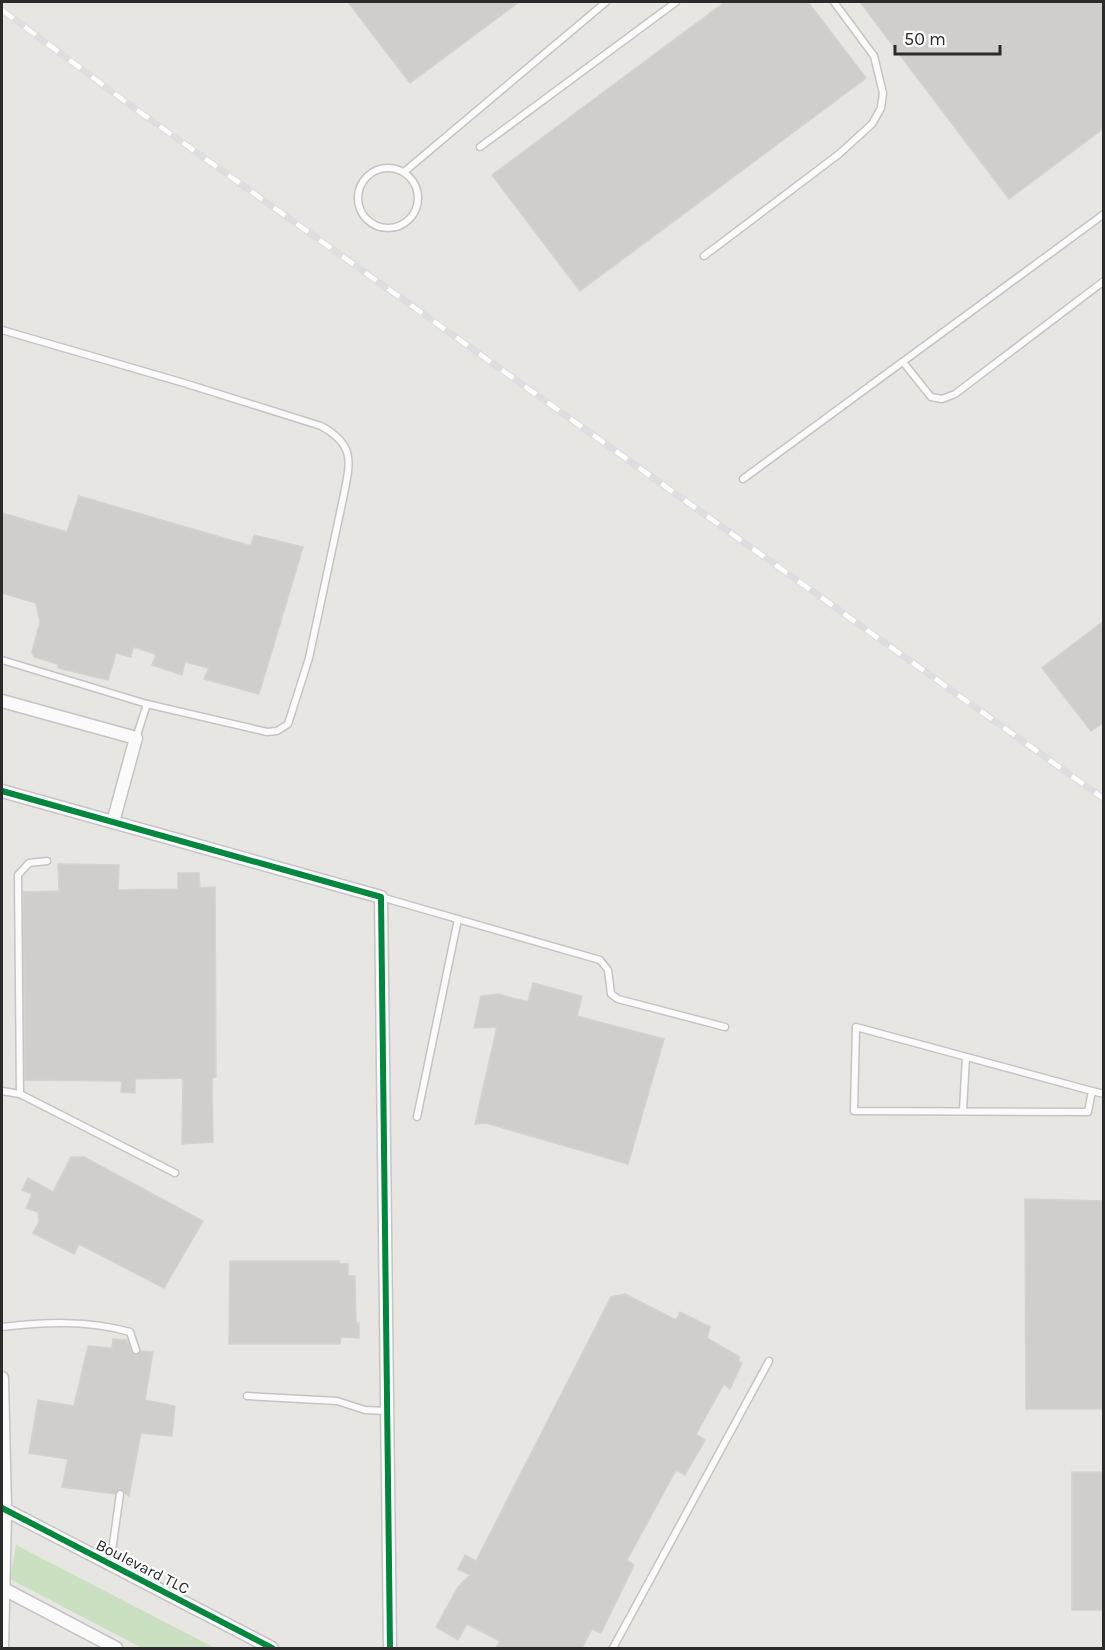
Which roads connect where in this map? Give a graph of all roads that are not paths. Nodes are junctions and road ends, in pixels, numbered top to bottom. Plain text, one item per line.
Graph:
1 (606, 2) edge
2 (676, 2) edge
3 (834, 2) edge
4 (480, 147) dead end
5 (404, 172) junction
6 (1104, 214) edge
7 (705, 256) dead end
8 (1104, 281) edge
9 (2, 330) edge
10 (903, 362) junction
11 (743, 479) dead end
12 (2, 660) edge
13 (2, 701) edge
14 (147, 704) junction
15 (136, 738) junction
16 (2, 790) edge
17 (113, 822) junction
18 (47, 861) dead end
19 (381, 897) junction
20 (458, 919) junction
21 (725, 1028) dead end
22 (966, 1057) junction
23 (2, 1091) edge
24 (1092, 1091) junction
25 (20, 1094) junction
26 (1104, 1094) edge
27 (963, 1110) junction
28 (417, 1117) dead end
29 (175, 1173) dead end
30 (2, 1327) edge
31 (136, 1350) dead end
32 (769, 1361) dead end
33 (2, 1378) edge
34 (247, 1396) dead end
35 (387, 1411) junction
36 (120, 1494) dead end
37 (3, 1509) edge
38 (110, 1565) junction
39 (2, 1588) edge
40 (2, 1648) edge
41 (116, 1648) edge
42 (272, 1648) edge
43 (390, 1648) edge
44 (613, 1648) edge

1 - 5 lane
2 - 4 lane
3 - 7 lane
5 - 5 lane
6 - 10 lane
8 - 10 lane
9 - 14 lane
10 - 11 lane
12 - 14 lane
13 - 15 street
14 - 15 lane
15 - 17 street
16 - 17 street
17 - 19 street
18 - 25 lane
19 - 20 lane
19 - 35 street
20 - 21 lane
20 - 28 lane
22 - 24 lane
22 - 27 lane
22 - 27 lane
23 - 25 lane
24 - 26 lane
24 - 27 lane
25 - 29 lane
30 - 31 lane
32 - 44 lane
33 - 37 street
34 - 35 lane
35 - 43 street
36 - 38 lane
37 - 38 street, Boulevard TLC
37 - 39 street
38 - 42 street, Boulevard TLC
39 - 40 street
39 - 41 street

